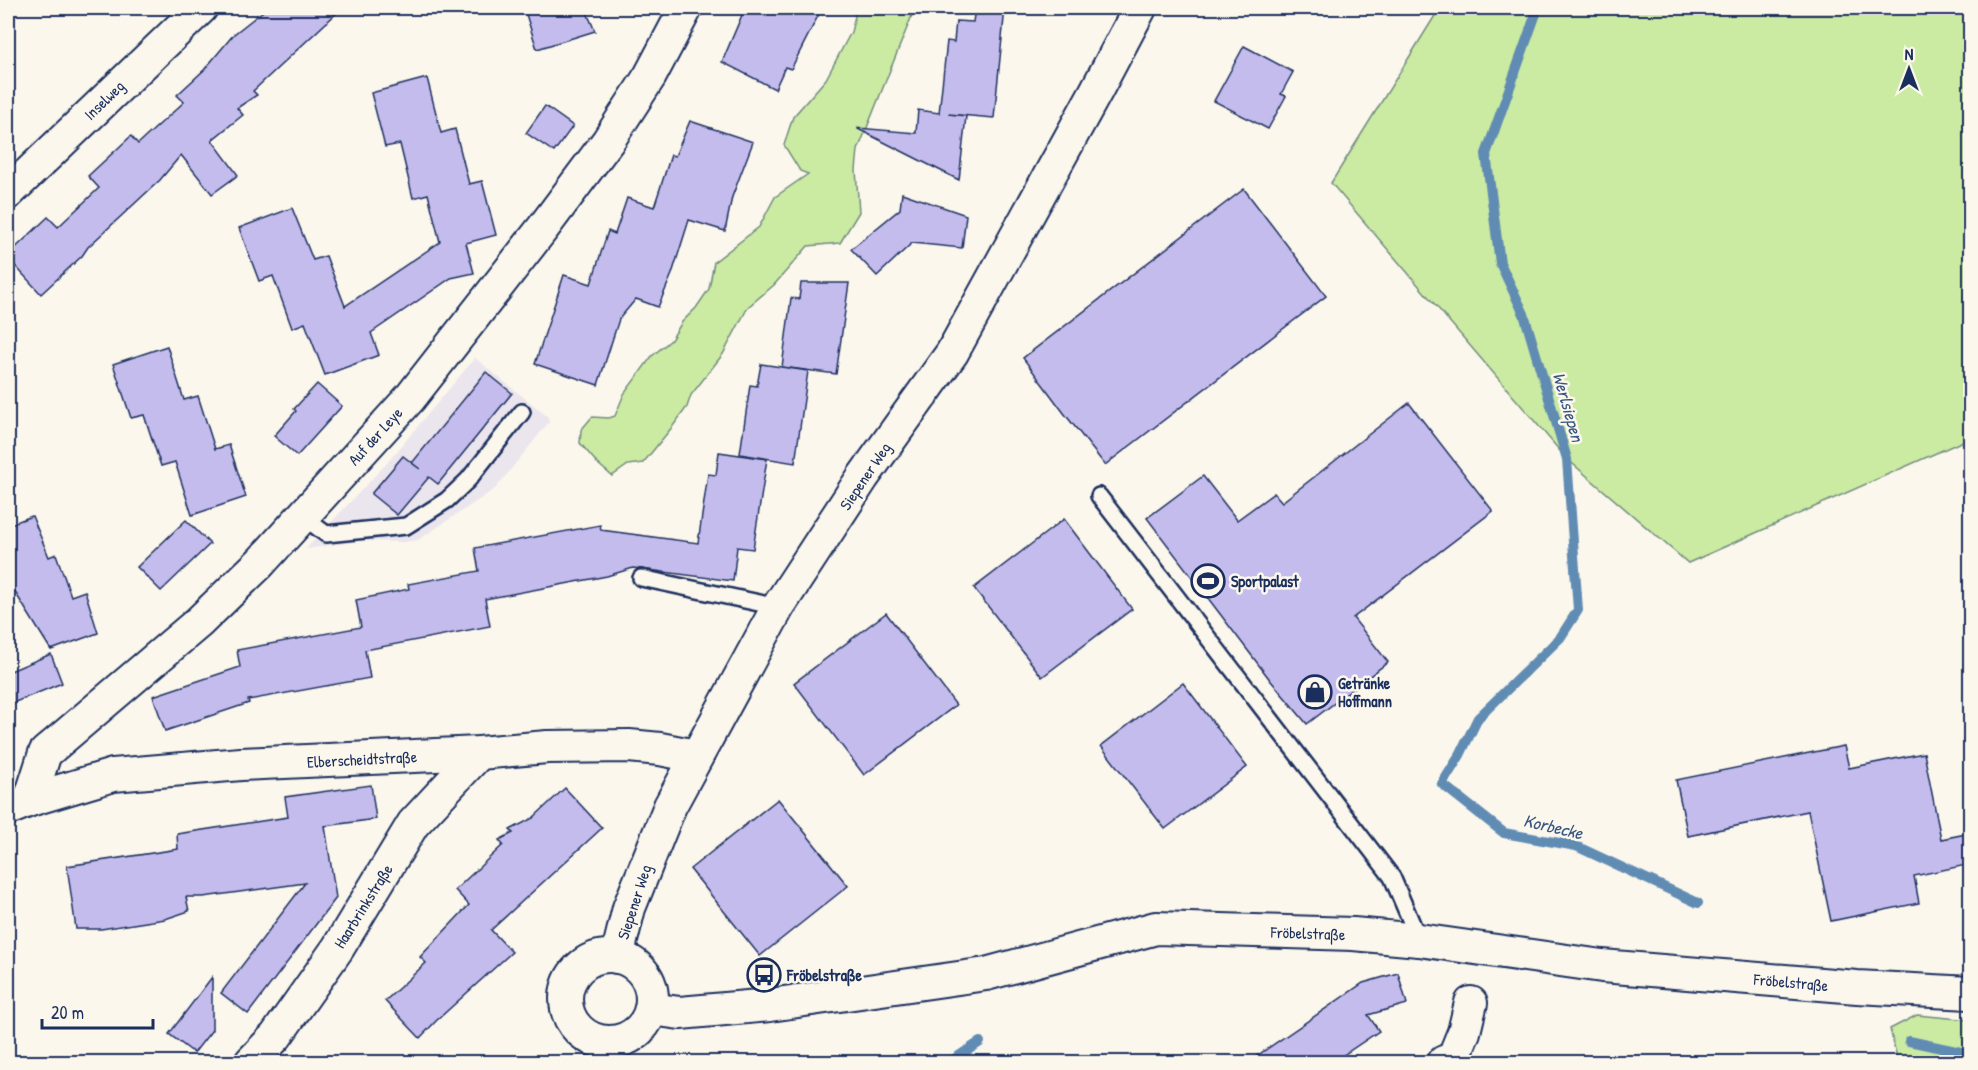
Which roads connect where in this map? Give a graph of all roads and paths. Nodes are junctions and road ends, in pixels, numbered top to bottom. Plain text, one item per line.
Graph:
1 (201, 8) edge
2 (686, 8) edge
3 (1140, 8) edge
4 (8, 193) edge
5 (522, 412) dead end
6 (1099, 496) dead end
7 (302, 516) junction
8 (641, 578) dead end
9 (778, 607) junction
10 (479, 753) junction
11 (696, 756) junction
12 (19, 804) edge
13 (1419, 940) junction
14 (617, 957) junction
15 (1971, 993) edge
16 (1471, 1003) dead end
17 (651, 1008) junction
18 (598, 1052) edge
19 (251, 1062) edge
20 (1444, 1062) edge

1 - 4 street, Inselweg
2 - 7 street, Auf der Leye
3 - 9 street, Siepener Weg
5 - 7 lane
6 - 13 lane
7 - 12 street, Auf der Leye
8 - 9 lane
9 - 11 street, Siepener Weg
10 - 11 street, Elberscheidtstraße
10 - 12 street, Elberscheidtstraße
10 - 19 street, Haarbrinkstraße
11 - 14 street, Siepener Weg
13 - 15 street, Fröbelstraße
13 - 17 street, Fröbelstraße
14 - 17 street, Siepener Weg
14 - 18 street, Siepener Weg
16 - 20 street
17 - 18 street, Siepener Weg

